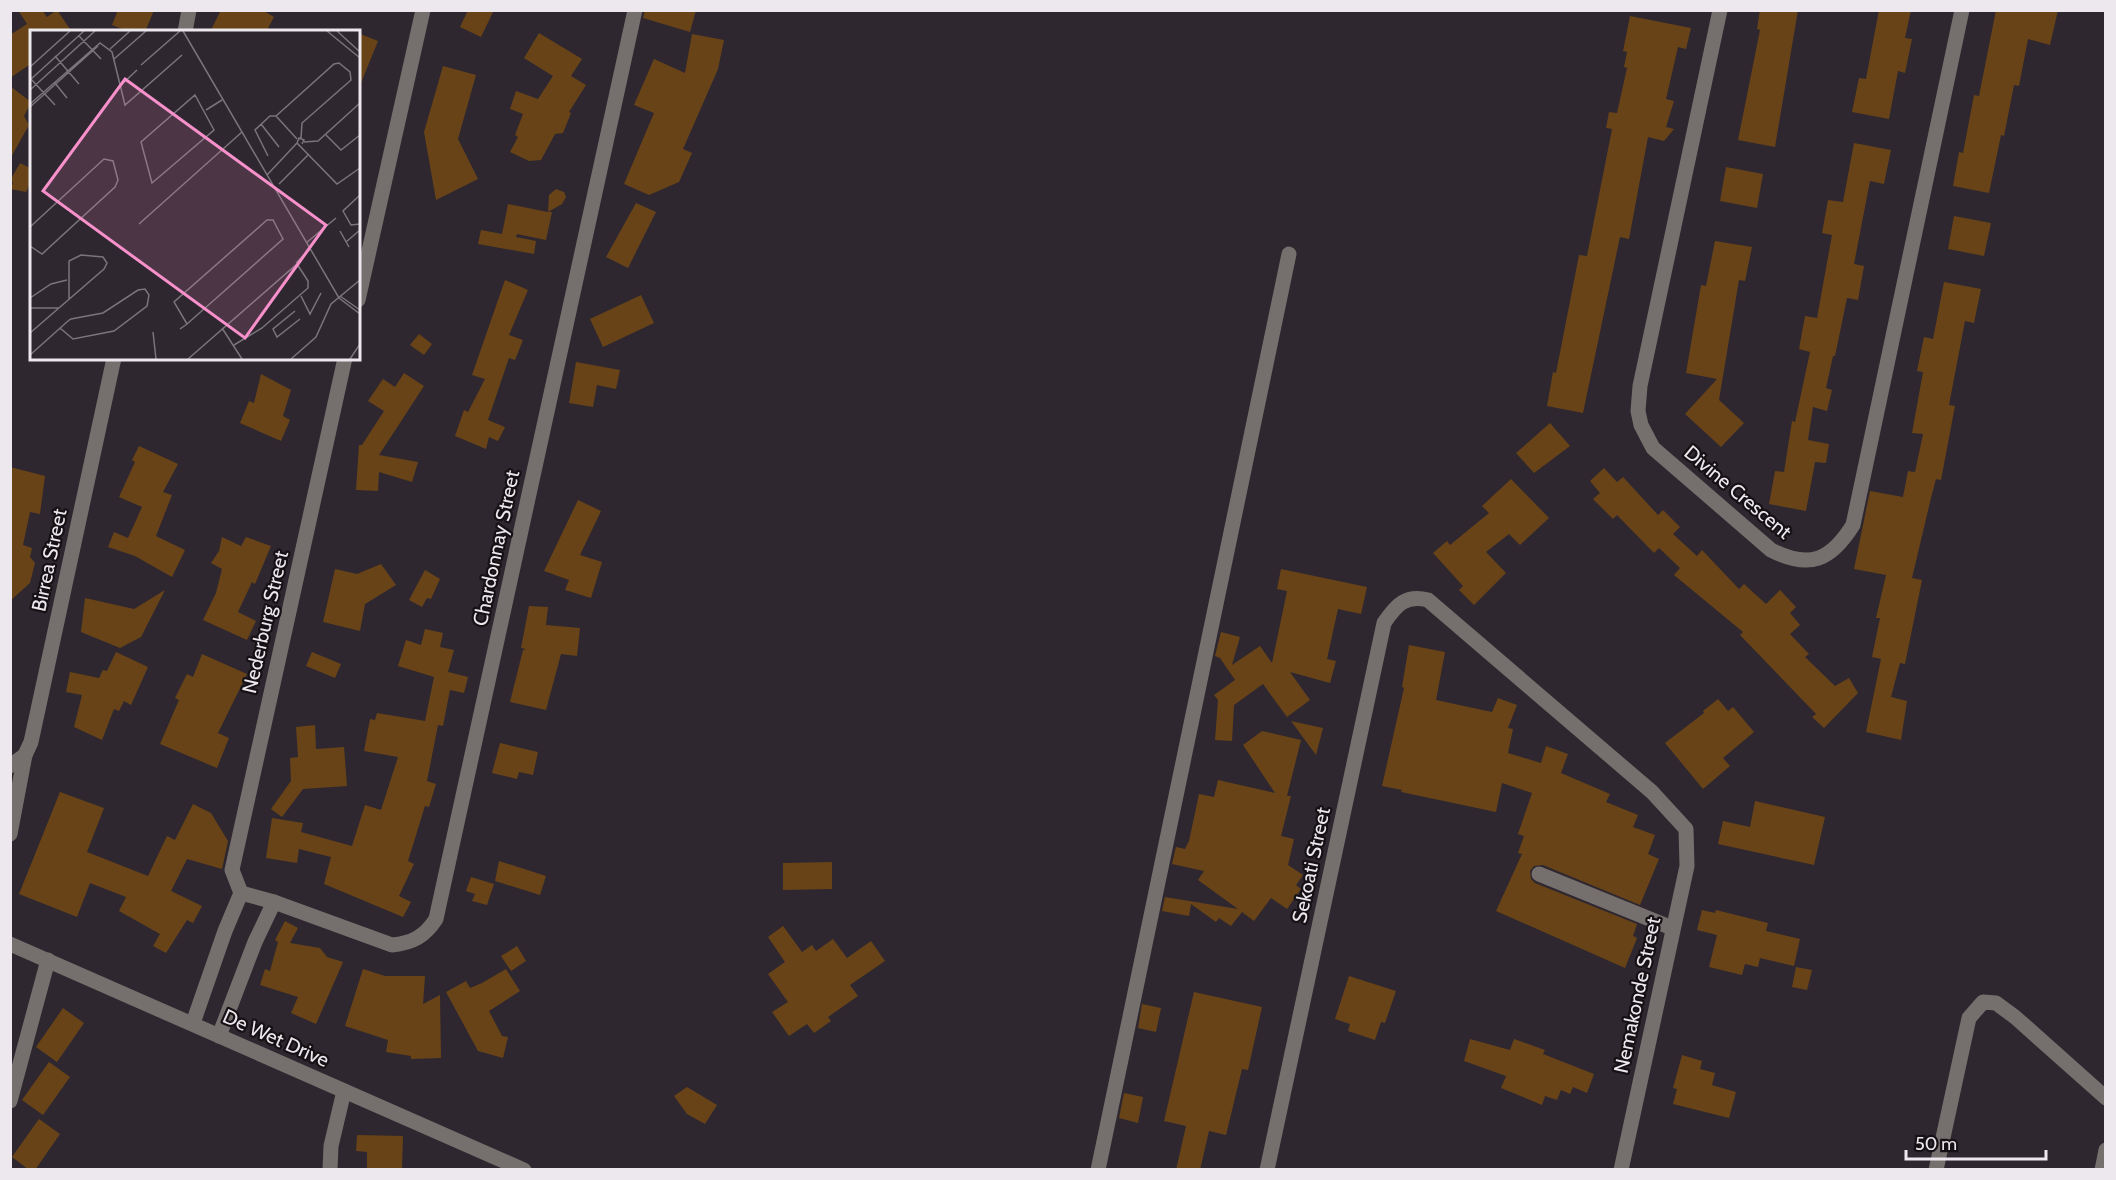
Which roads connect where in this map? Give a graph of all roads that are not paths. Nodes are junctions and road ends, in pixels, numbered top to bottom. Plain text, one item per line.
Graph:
1 (189, 10) edge
2 (423, 10) edge
3 (635, 10) edge
4 (1720, 10) edge
5 (1962, 10) edge
6 (185, 30) edge
7 (1289, 254) dead end
8 (360, 291) edge
9 (114, 360) edge
10 (345, 360) edge
11 (1428, 600) joint
12 (16, 762) edge
13 (10, 834) edge
14 (1539, 874) dead end
15 (241, 893) junction
16 (274, 902) junction
17 (1672, 928) junction
18 (10, 944) edge
19 (48, 960) junction
20 (193, 1023) junction
21 (219, 1036) junction
22 (344, 1091) junction
23 (2106, 1098) edge
24 (10, 1101) edge
25 (2106, 1150) edge
26 (330, 1170) edge
27 (524, 1170) edge
28 (1098, 1170) edge
29 (1267, 1170) edge
30 (1621, 1170) edge
31 (1936, 1170) edge
32 (2102, 1170) edge

1 - 6 street
2 - 8 street
3 - 16 street, Chardonnay Street
4 - 5 street, Divine Crescent
7 - 28 street
9 - 12 street, Birrea Street
10 - 15 street, Nederburg Street
11 - 17 street, Nemakonde Street
11 - 29 street, Sekoati Street
12 - 13 street, Birrea Street
14 - 17 street
15 - 16 street
15 - 20 street
16 - 21 street
17 - 30 street, Nemakonde Street
18 - 19 street, De Wet Drive
19 - 20 street, De Wet Drive
19 - 24 street
20 - 21 street, De Wet Drive
21 - 22 street, De Wet Drive
22 - 26 street
22 - 27 street, De Wet Drive
23 - 31 street
25 - 32 street

